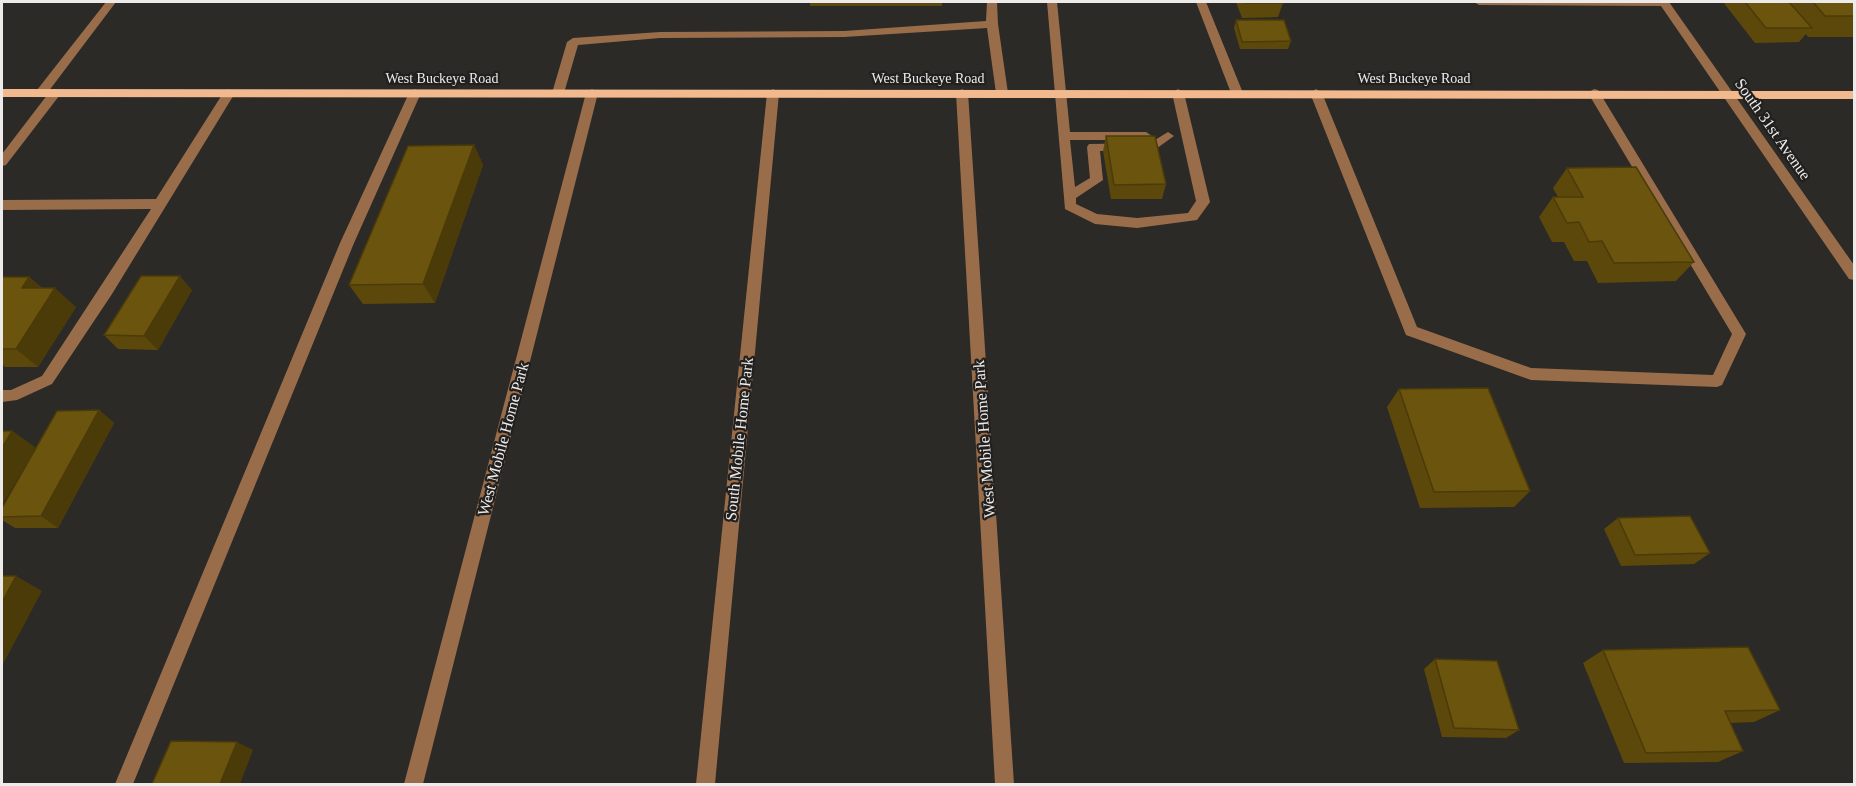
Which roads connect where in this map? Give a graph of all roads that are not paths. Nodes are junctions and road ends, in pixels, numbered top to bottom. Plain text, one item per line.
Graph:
1 (111, 2) edge
2 (993, 2) edge
3 (1052, 2) edge
4 (1201, 2) edge
5 (1479, 2) edge
6 (1665, 2) edge
7 (992, 24) junction
8 (2, 93) edge
9 (41, 93) junction
10 (55, 93) junction
11 (229, 93) junction
12 (415, 93) junction
13 (558, 93) junction
14 (592, 93) junction
15 (773, 93) junction
16 (962, 93) junction
17 (1002, 93) junction
18 (1178, 93) junction
19 (1237, 93) junction
20 (1316, 93) junction
21 (1594, 93) junction
22 (1060, 94) junction
23 (1729, 94) junction
24 (1854, 95) edge
25 (1064, 136) junction
26 (1168, 136) junction
27 (1188, 136) junction
28 (2, 162) edge
29 (1069, 196) junction
30 (160, 204) junction
31 (2, 205) edge
32 (1854, 275) edge
33 (2, 396) edge
34 (124, 784) edge
35 (413, 784) edge
36 (705, 784) edge
37 (1005, 784) edge

1 - 9 street
2 - 7 street
3 - 22 street
4 - 19 street
5 - 6 street
6 - 23 street, South 31st Avenue
7 - 13 street
7 - 17 street
8 - 9 main road, West Buckeye Road
9 - 10 main road, West Buckeye Road
10 - 11 main road, West Buckeye Road
10 - 28 street
11 - 12 main road, West Buckeye Road
11 - 30 street
12 - 13 main road, West Buckeye Road
12 - 34 street
13 - 14 main road, West Buckeye Road
14 - 15 main road, West Buckeye Road
14 - 35 street, West Mobile Home Park
15 - 16 main road, West Buckeye Road
15 - 36 street, South Mobile Home Park
16 - 17 main road, West Buckeye Road
16 - 37 street, West Mobile Home Park
17 - 22 main road, West Buckeye Road
18 - 19 main road, West Buckeye Road
18 - 22 main road, West Buckeye Road
18 - 27 street
19 - 20 main road, West Buckeye Road
20 - 21 main road, West Buckeye Road
20 - 21 street
21 - 23 main road, West Buckeye Road
22 - 25 street
23 - 24 main road, West Buckeye Road
23 - 32 street, South 31st Avenue
25 - 26 street
25 - 29 street
26 - 27 street
26 - 29 street
27 - 29 street
30 - 31 street
30 - 33 street

